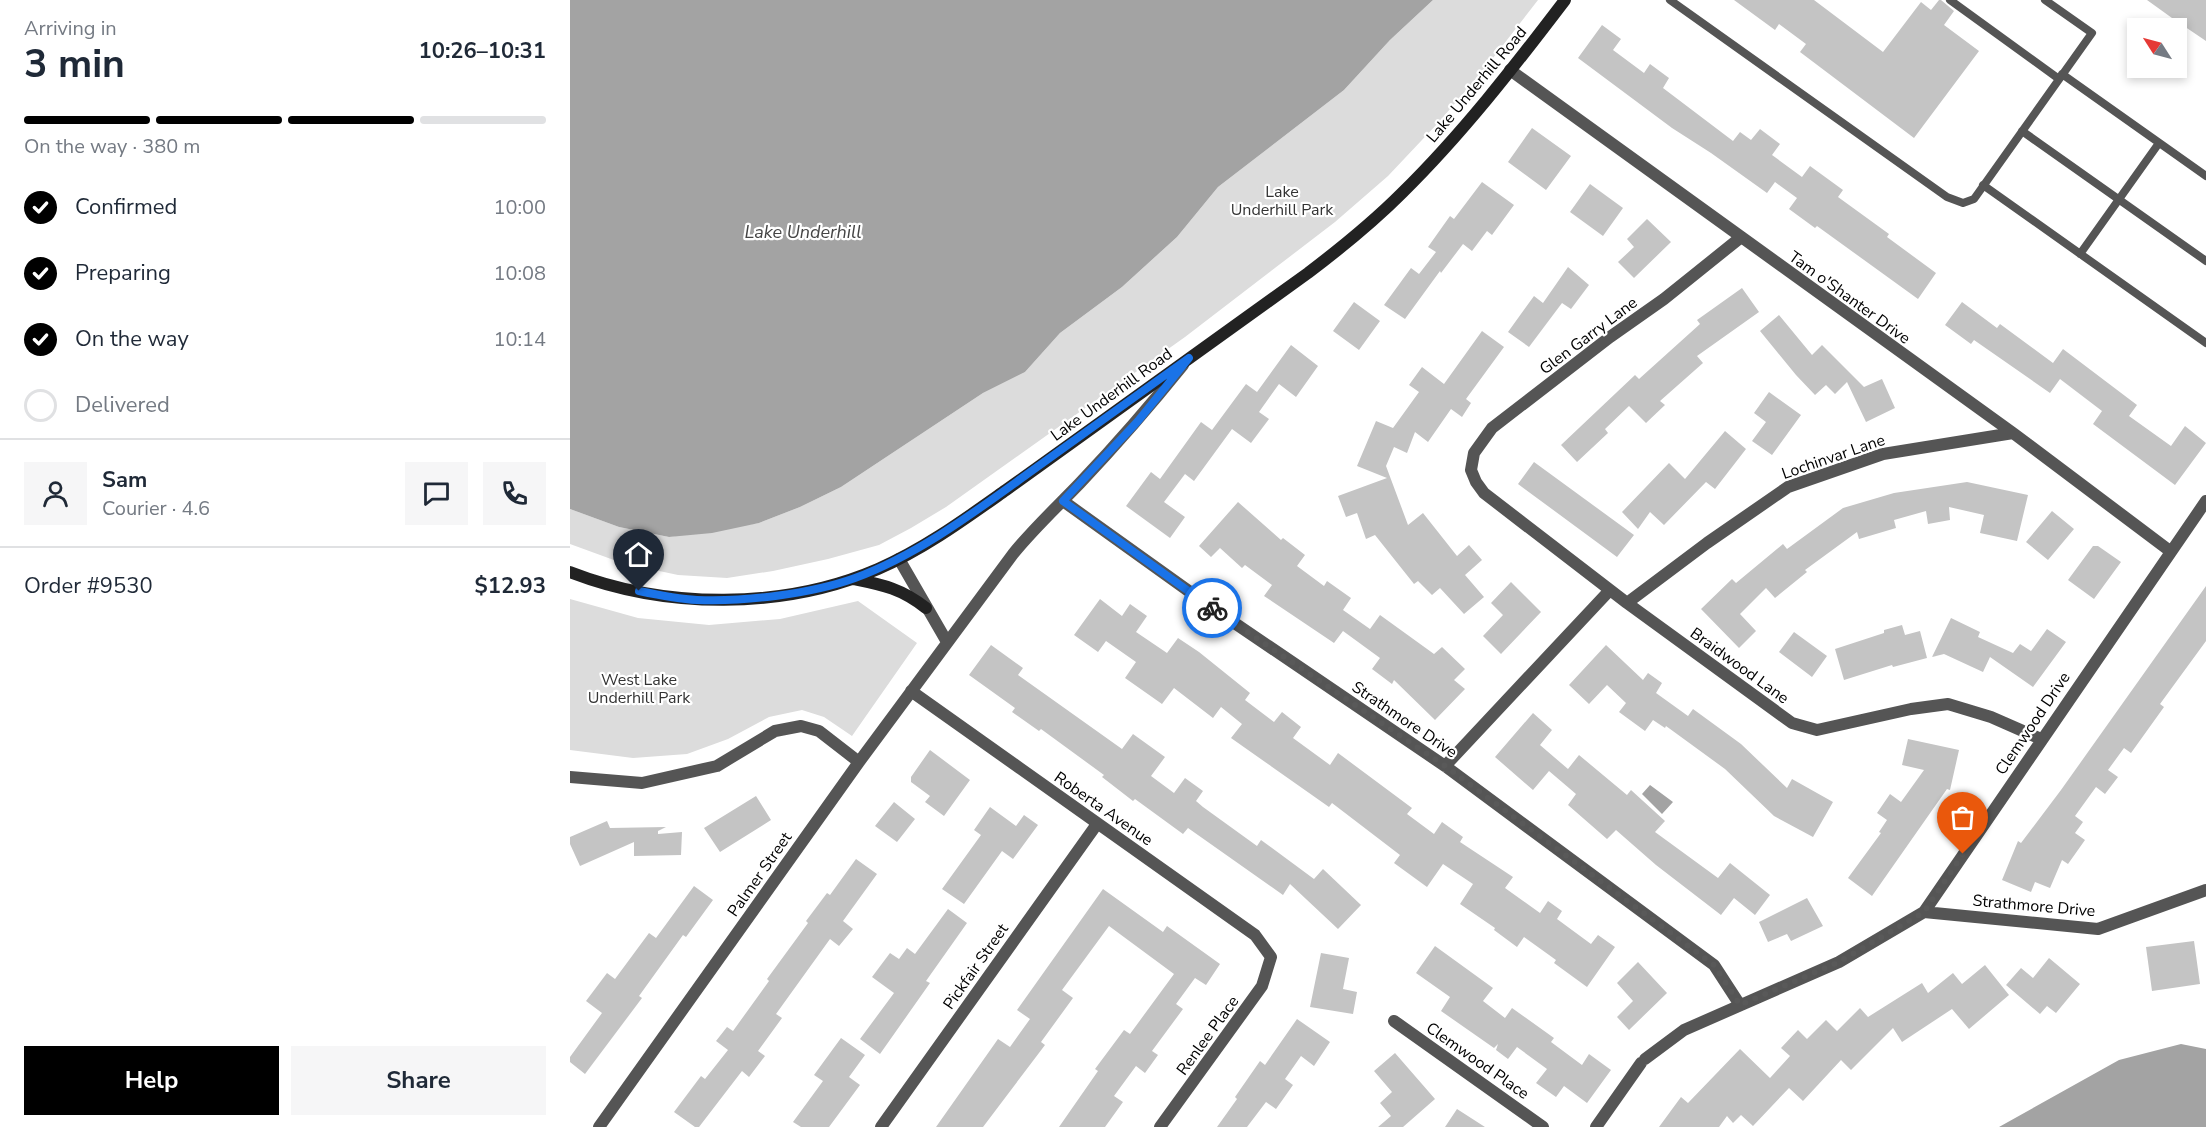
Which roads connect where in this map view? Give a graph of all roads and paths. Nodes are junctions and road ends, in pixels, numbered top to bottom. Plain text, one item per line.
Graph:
1 (1565, 0) edge
2 (1670, 0) edge
3 (1950, 0) edge
4 (2045, 0) edge
5 (1510, 70) junction
6 (2061, 77) junction
7 (2022, 131) junction
8 (2159, 142) junction
9 (2206, 176) edge
10 (1983, 185) junction
11 (2119, 199) junction
12 (1740, 238) junction
13 (2080, 254) junction
14 (2206, 261) edge
15 (2206, 343) edge
16 (1189, 358) junction
17 (2013, 433) junction
18 (1471, 470) joint
19 (1063, 501) junction
20 (2206, 501) edge
21 (2170, 550) junction
22 (899, 559) junction
23 (570, 572) edge
24 (853, 579) junction
25 (1610, 590) junction
26 (1627, 603) junction
27 (926, 608) junction
28 (947, 642) junction
29 (911, 691) junction
30 (2041, 739) junction
31 (858, 762) junction
32 (1445, 766) junction
33 (570, 777) edge
34 (1097, 824) junction
35 (2206, 890) edge
36 (1924, 912) junction
37 (1272, 957) joint
38 (1740, 1005) junction
39 (1394, 1021) dead end
40 (599, 1127) edge
41 (881, 1127) edge
42 (1160, 1127) edge
43 (1543, 1127) edge
44 (1596, 1127) edge

1 - 5 main road, Lake Underhill Road
2 - 10 lane
3 - 6 lane
4 - 6 lane
5 - 12 street, Tam o'Shanter Drive
5 - 16 main road, Lake Underhill Road
6 - 7 lane
6 - 8 lane
7 - 10 lane
7 - 11 lane
8 - 9 lane
8 - 11 lane
10 - 13 lane
11 - 13 lane
11 - 14 lane
12 - 17 street, Tam o'Shanter Drive
12 - 18 street, Glen Garry Lane
13 - 15 lane
16 - 19 street, Palmer Street
16 - 22 main road, Lake Underhill Road
17 - 21 street, Tam o'Shanter Drive
17 - 26 street, Lochinvar Lane
18 - 25 street, Braidwood Lane
19 - 28 street, Palmer Street
19 - 32 street, Strathmore Drive
20 - 21 street, Clemwood Drive
21 - 30 street, Clemwood Drive
22 - 24 main road, Lake Underhill Road
22 - 27 street
23 - 24 main road, Lake Underhill Road
24 - 27 main road
25 - 26 street, Braidwood Lane
25 - 32 street
26 - 30 street, Braidwood Lane
27 - 28 street
28 - 29 street, Palmer Street
29 - 31 street, Palmer Street
29 - 34 street, Roberta Avenue
30 - 36 street, Clemwood Drive
31 - 33 street
31 - 40 street, Palmer Street
32 - 38 street, Strathmore Drive
34 - 37 street, Roberta Avenue
34 - 41 street, Pickfair Street
35 - 36 street, Strathmore Drive
36 - 38 street, Clemwood Drive
37 - 42 street, Renlee Place
38 - 44 street, Clemwood Drive
39 - 43 street, Clemwood Place

